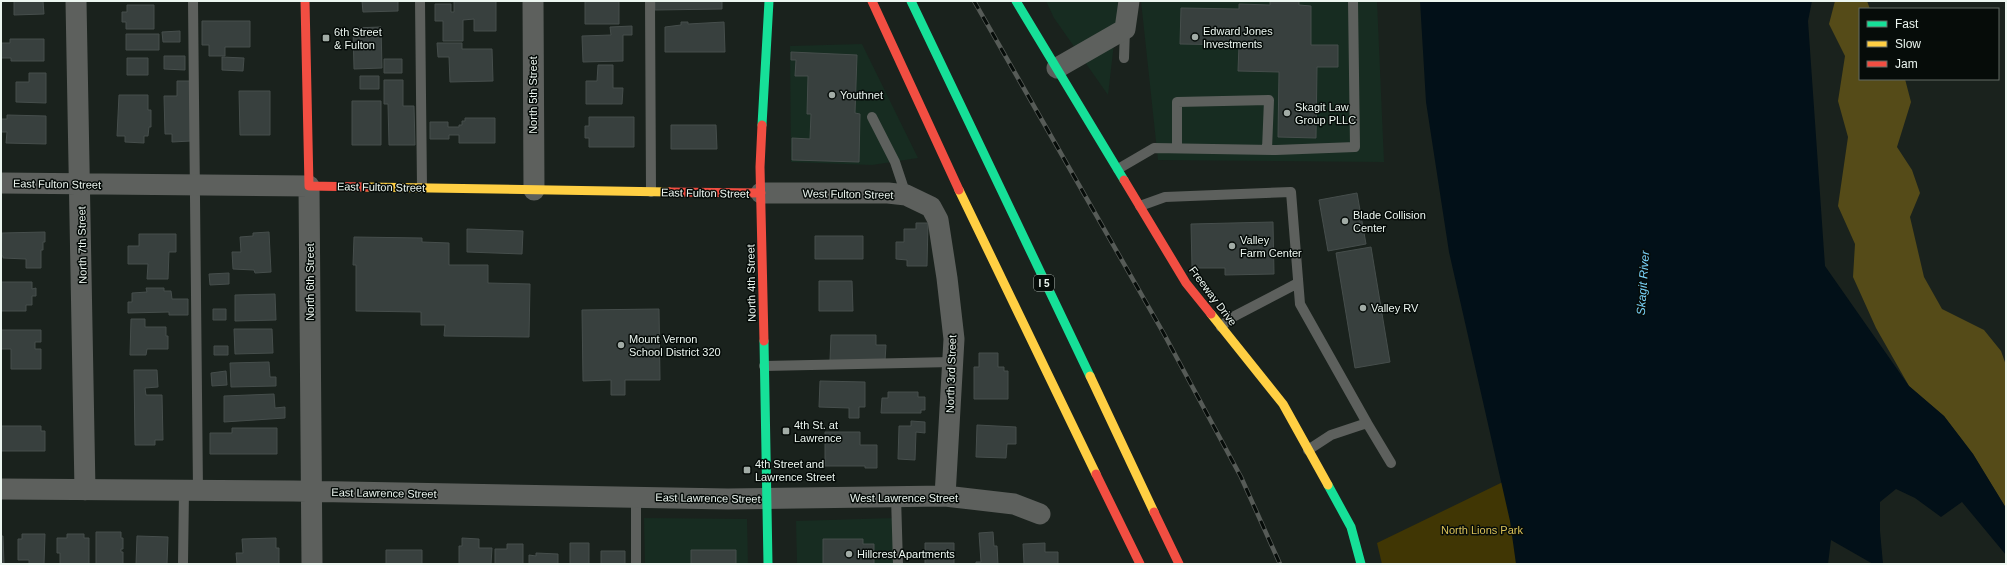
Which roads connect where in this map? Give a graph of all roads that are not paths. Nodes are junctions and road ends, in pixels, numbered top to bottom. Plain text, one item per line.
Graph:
1 (76, 1) edge
2 (193, 1) edge
3 (305, 1) edge
4 (420, 1) edge
5 (533, 1) edge
6 (650, 1) edge
7 (769, 1) edge
8 (872, 1) edge
9 (911, 1) edge
10 (1016, 1) edge
11 (1129, 1) edge
12 (1353, 1) edge
13 (1125, 29) junction
14 (1124, 58) dead end
15 (1057, 68) junction
16 (872, 117) dead end
17 (1177, 148) junction
18 (1267, 149) junction
19 (1118, 169) junction
20 (1, 184) edge
21 (81, 184) junction
22 (195, 184) junction
23 (309, 186) junction
24 (422, 188) junction
25 (534, 190) junction
26 (651, 192) junction
27 (761, 193) junction
28 (906, 195) junction
29 (1140, 206) junction
30 (931, 207) joint
31 (1298, 283) junction
32 (1221, 327) junction
33 (952, 362) junction
34 (764, 366) junction
35 (1367, 422) junction
36 (1308, 450) junction
37 (1391, 463) dead end
38 (1, 488) edge
39 (85, 490) junction
40 (191, 491) junction
41 (311, 492) junction
42 (945, 496) junction
43 (636, 497) junction
44 (896, 497) junction
45 (766, 499) junction
46 (1040, 514) dead end
47 (183, 564) edge
48 (312, 564) edge
49 (636, 564) edge
50 (768, 564) edge
51 (898, 564) edge
52 (1140, 564) edge
53 (1179, 564) edge
54 (1361, 564) edge

1 - 21 street, North 7th Street
2 - 22 lane
3 - 23 main road, North 6th Street
4 - 24 lane
5 - 25 street, North 5th Street
6 - 26 lane
7 - 27 main road, North 4th Street
8 - 52 main road
9 - 53 main road, I 5
10 - 15 main road, Freeway Drive
11 - 13 street
12 - 18 lane
13 - 14 lane
13 - 15 street
15 - 19 main road, Freeway Drive
16 - 28 lane
17 - 18 lane
17 - 18 lane
17 - 19 lane
19 - 29 main road, Freeway Drive
20 - 21 street, East Fulton Street
21 - 22 street, East Fulton Street
21 - 39 street, North 7th Street
22 - 23 street, East Fulton Street
22 - 40 lane
23 - 24 main road, East Fulton Street
23 - 41 street, North 6th Street
24 - 25 main road, East Fulton Street
25 - 26 main road, East Fulton Street
26 - 27 main road, East Fulton Street
27 - 28 street, West Fulton Street
27 - 34 main road, North 4th Street
28 - 30 street, West Fulton Street
29 - 31 lane
29 - 32 main road, Freeway Drive
30 - 33 street, North 3rd Street
31 - 32 lane
31 - 35 lane
32 - 36 main road, Freeway Drive
33 - 34 lane
33 - 42 street, North 3rd Street
34 - 45 main road, North 4th Street
35 - 36 lane
35 - 37 lane
36 - 54 main road, Freeway Drive
38 - 39 street, East Lawrence Street
39 - 40 street, East Lawrence Street
40 - 41 street, East Lawrence Street
40 - 47 lane
41 - 43 street, East Lawrence Street
41 - 48 street, North 6th Street
42 - 44 street, West Lawrence Street
42 - 46 street, West Lawrence Street
43 - 45 street, East Lawrence Street
43 - 49 lane
44 - 45 street, West Lawrence Street
44 - 51 lane
45 - 50 main road, North 4th Street

